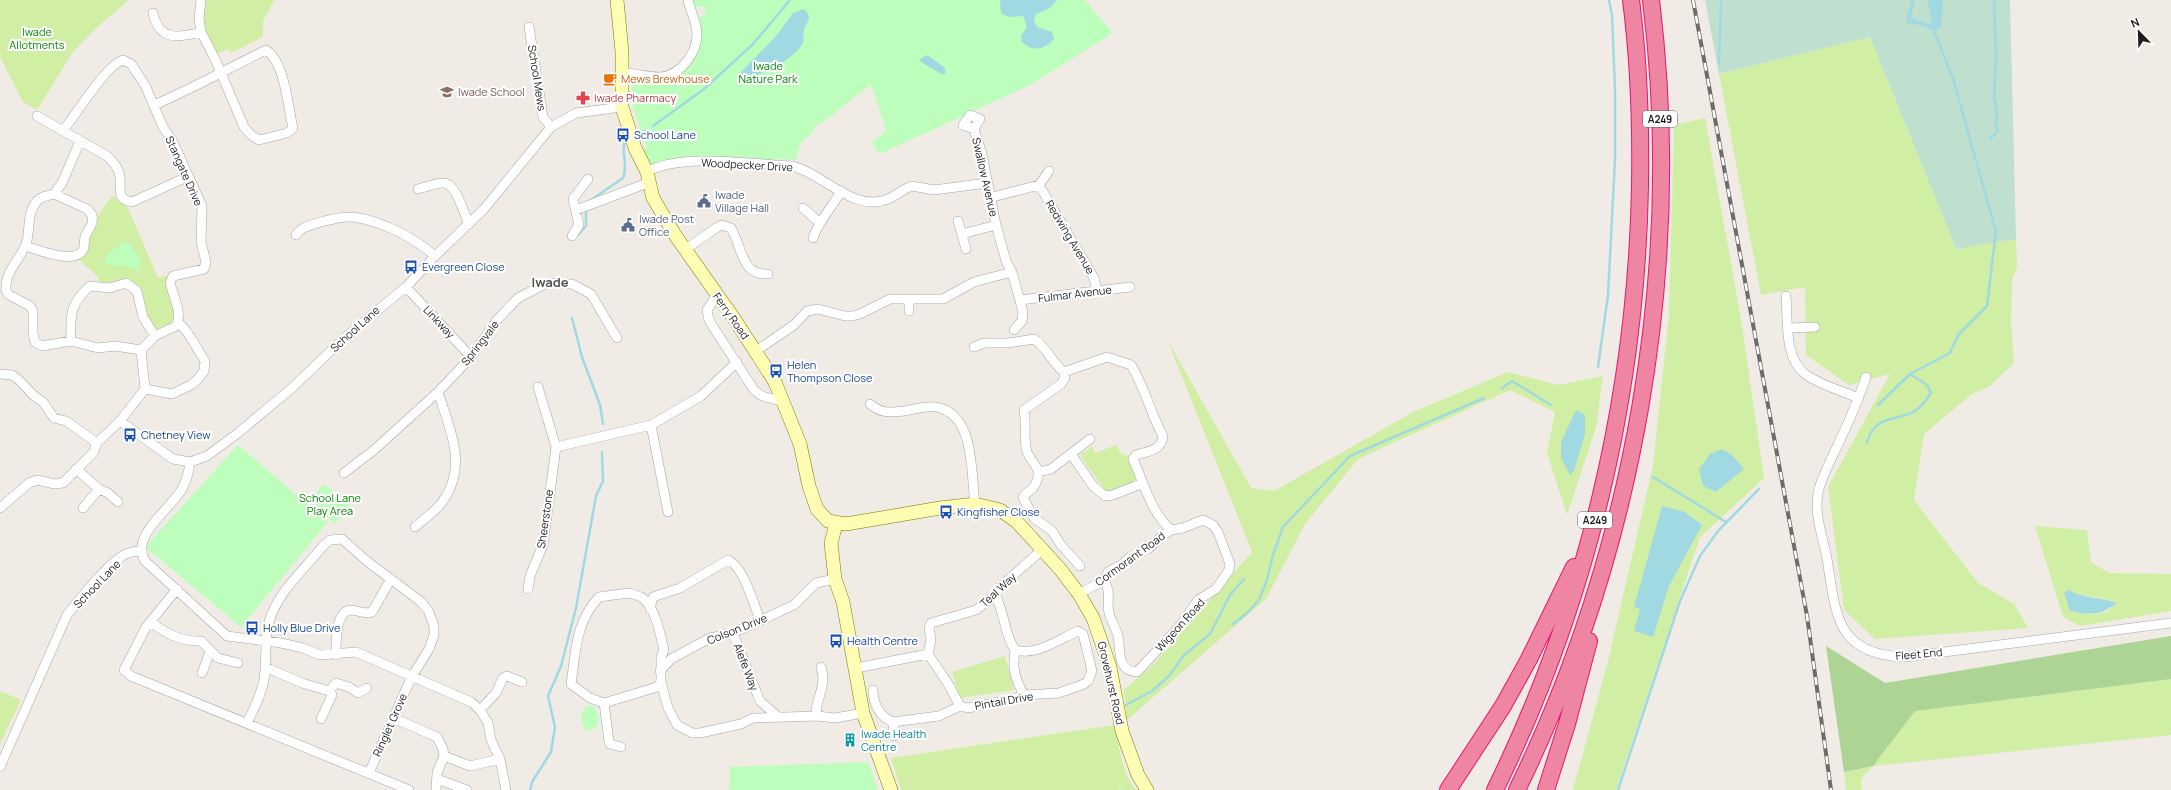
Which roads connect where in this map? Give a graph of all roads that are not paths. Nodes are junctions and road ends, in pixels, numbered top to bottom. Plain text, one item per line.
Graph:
1 (201, 0) edge
2 (617, 0) edge
3 (1631, 0) edge
4 (1651, 0) edge
5 (688, 1) dead end
6 (153, 13) dead end
7 (529, 27) dead end
8 (201, 32) junction
9 (220, 72) junction
10 (623, 73) junction
11 (154, 105) junction
12 (622, 107) junction
13 (37, 116) dead end
14 (551, 127) junction
15 (974, 129) dead end
16 (63, 130) junction
17 (80, 141) junction
18 (1049, 171) dead end
19 (187, 177) junction
20 (649, 177) junction
21 (588, 179) dead end
22 (987, 183) junction
23 (1039, 185) junction
24 (418, 189) dead end
25 (841, 191) junction
26 (54, 194) junction
27 (989, 198) junction
28 (583, 208) junction
29 (803, 208) dead end
30 (958, 221) dead end
31 (819, 222) junction
32 (469, 224) junction
33 (996, 225) junction
34 (962, 234) junction
35 (296, 235) dead end
36 (572, 236) dead end
37 (813, 238) dead end
38 (25, 246) junction
39 (686, 249) junction
40 (966, 249) dead end
41 (435, 256) junction
42 (1012, 272) junction
43 (768, 274) dead end
44 (406, 287) junction
45 (1130, 287) dead end
46 (1097, 291) junction
47 (717, 295) junction
48 (1786, 296) dead end
49 (909, 300) junction
50 (1020, 300) junction
51 (910, 311) dead end
52 (178, 323) junction
53 (1815, 327) dead end
54 (1789, 328) junction
55 (1014, 330) dead end
56 (154, 336) junction
57 (617, 338) dead end
58 (71, 341) junction
59 (974, 347) dead end
60 (141, 350) junction
61 (756, 351) junction
62 (471, 356) junction
63 (737, 362) junction
64 (1064, 372) junction
65 (0, 374) edge
66 (1866, 377) dead end
67 (538, 387) dead end
68 (145, 389) junction
69 (438, 392) junction
70 (1859, 398) junction
71 (781, 401) junction
72 (873, 409) dead end
73 (120, 421) junction
74 (651, 425) junction
75 (1090, 439) dead end
76 (96, 444) junction
77 (556, 447) junction
78 (1071, 454) junction
79 (190, 462) junction
80 (76, 469) junction
81 (1039, 472) junction
82 (344, 473) dead end
83 (1143, 483) junction
84 (99, 489) junction
85 (118, 502) dead end
86 (1620, 503) junction
87 (975, 504) junction
88 (1598, 507) junction
89 (0, 508) edge
90 (83, 508) dead end
91 (668, 512) dead end
92 (836, 524) junction
93 (415, 527) dead end
94 (1171, 530) junction
95 (1043, 549) junction
96 (141, 550) junction
97 (1080, 566) dead end
98 (391, 579) junction
99 (834, 579) junction
100 (1104, 580) junction
101 (528, 588) dead end
102 (177, 589) junction
103 (1079, 594) junction
104 (995, 595) junction
105 (650, 608) junction
106 (760, 620) junction
107 (150, 622) junction
108 (2171, 623) edge
109 (733, 633) junction
110 (266, 640) junction
111 (1015, 650) junction
112 (210, 652) junction
113 (928, 654) junction
114 (336, 655) junction
115 (238, 663) dead end
116 (265, 667) junction
117 (821, 667) dead end
118 (856, 668) junction
119 (660, 671) junction
120 (202, 673) dead end
121 (411, 678) junction
122 (522, 682) dead end
123 (661, 682) junction
124 (367, 688) dead end
125 (873, 690) dead end
126 (330, 691) junction
127 (1024, 695) junction
128 (760, 701) junction
129 (604, 703) junction
130 (960, 706) junction
131 (480, 710) junction
132 (863, 713) junction
133 (777, 716) junction
134 (817, 716) junction
135 (393, 718) junction
136 (753, 718) junction
137 (321, 719) dead end
138 (893, 722) junction
139 (247, 723) junction
140 (894, 736) dead end
141 (621, 747) dead end
142 (444, 756) junction
143 (500, 759) junction
144 (0, 767) edge
145 (369, 773) junction
146 (437, 779) junction
147 (410, 790) edge
148 (436, 790) edge
149 (467, 790) edge
150 (506, 790) edge
151 (891, 790) edge
152 (1147, 790) edge
153 (1448, 790) edge
154 (1495, 790) edge
155 (1517, 790) edge
156 (1546, 790) edge

1 - 8 street
2 - 10 street, Ferry Road
3 - 88 highway, A249
4 - 86 highway, A249
5 - 10 street
6 - 8 street
7 - 14 street, School Mews
8 - 9 street
9 - 9 street
9 - 11 street
10 - 12 street, Ferry Road
11 - 16 street, Stangate Drive
11 - 19 street, Stangate Drive
12 - 14 street, School Lane
12 - 20 street, Ferry Road
13 - 16 street
14 - 32 street, School Lane
15 - 22 street, Swallow Avenue
16 - 17 street
17 - 19 street
17 - 26 street
18 - 23 street
19 - 52 street, Stangate Drive
20 - 25 street, Woodpecker Drive
20 - 28 street, Woodpecker Drive
20 - 39 street, Ferry Road
21 - 28 street
22 - 25 street, Woodpecker Drive
22 - 27 street, Swallow Avenue
23 - 27 street
23 - 46 street, Redwing Avenue
24 - 32 street
25 - 31 street
26 - 38 street
26 - 38 street
27 - 33 street, Swallow Avenue
28 - 36 street
29 - 31 street
30 - 34 street
31 - 37 street
32 - 41 street, School Lane
33 - 34 street, Swallow Avenue
33 - 42 street, Swallow Avenue
34 - 40 street
35 - 41 street
38 - 58 street
39 - 43 street
39 - 47 street, Ferry Road
41 - 44 street, School Lane
42 - 49 street
42 - 50 street, Swallow Avenue
44 - 62 street, Linkway
44 - 79 street, School Lane
45 - 46 street, Fulmar Avenue
46 - 50 street, Fulmar Avenue
47 - 61 street, Ferry Road
47 - 63 street
48 - 54 street
49 - 51 street
49 - 61 street
50 - 55 street, Swallow Avenue
52 - 56 street
52 - 68 street
53 - 54 street
54 - 70 street
56 - 58 street
56 - 60 street
57 - 62 street, Springvale
58 - 60 street
59 - 64 street
60 - 68 street
61 - 71 street, Ferry Road
62 - 69 street, Springvale
63 - 71 street
63 - 74 street
64 - 81 street
64 - 83 street, Cormorant Road
65 - 76 street
66 - 70 street, Fleet End
67 - 77 street, Sheerstone
68 - 73 street
69 - 82 street, Springvale
69 - 93 street
70 - 108 street, Fleet End
71 - 92 street, Ferry Road
72 - 87 street
73 - 76 street
73 - 79 street
74 - 77 street
74 - 91 street
75 - 78 street
76 - 80 street
77 - 101 street, Sheerstone
78 - 81 street
78 - 83 street
79 - 96 street
80 - 84 street
80 - 89 street
81 - 97 street
83 - 94 street, Cormorant Road
84 - 85 street
84 - 90 street
86 - 155 highway, A249
86 - 156 highway, A249
87 - 92 street, Grovehurst Road
87 - 95 street, Grovehurst Road
88 - 153 highway, A249
88 - 154 highway, A249
92 - 99 street
94 - 100 street, Cormorant Road
94 - 100 street, Wigeon Road
95 - 103 street, Grovehurst Road
95 - 104 street, Teal Way
96 - 102 street
96 - 144 street, School Lane
98 - 110 street, Ringlet Grove
98 - 114 street
98 - 121 street, Ringlet Grove
99 - 106 street, Colson Drive
99 - 118 street
100 - 103 street, Cormorant Road
102 - 107 street
102 - 110 street
103 - 152 street, Grovehurst Road
104 - 111 street
104 - 113 street, Teal Way
105 - 106 street
105 - 119 street
105 - 129 street
106 - 109 street, Colson Drive
107 - 112 street
107 - 139 street
109 - 119 street, Colson Drive
109 - 128 street, Alefe Way
110 - 114 street
110 - 116 street, Ringlet Grove
111 - 127 street
111 - 127 street, Pintail Drive
112 - 115 street
112 - 120 street
113 - 118 street
113 - 130 street
114 - 121 street
116 - 126 street
116 - 139 street, Ringlet Grove
117 - 134 street
118 - 132 street
119 - 123 street
121 - 131 street
121 - 135 street, Ringlet Grove
122 - 131 street
123 - 129 street
123 - 136 street
124 - 126 street
125 - 138 street
126 - 137 street
127 - 130 street, Pintail Drive
128 - 133 street, Alefe Way
128 - 136 street, Alefe Way
129 - 141 street
130 - 138 street, Pintail Drive
131 - 143 street
132 - 134 street
132 - 151 street
133 - 134 street
133 - 136 street
135 - 142 street
135 - 145 street, Ringlet Grove
138 - 140 street
139 - 145 street
142 - 143 street
142 - 146 street
143 - 150 street
145 - 147 street
146 - 148 street
146 - 149 street

